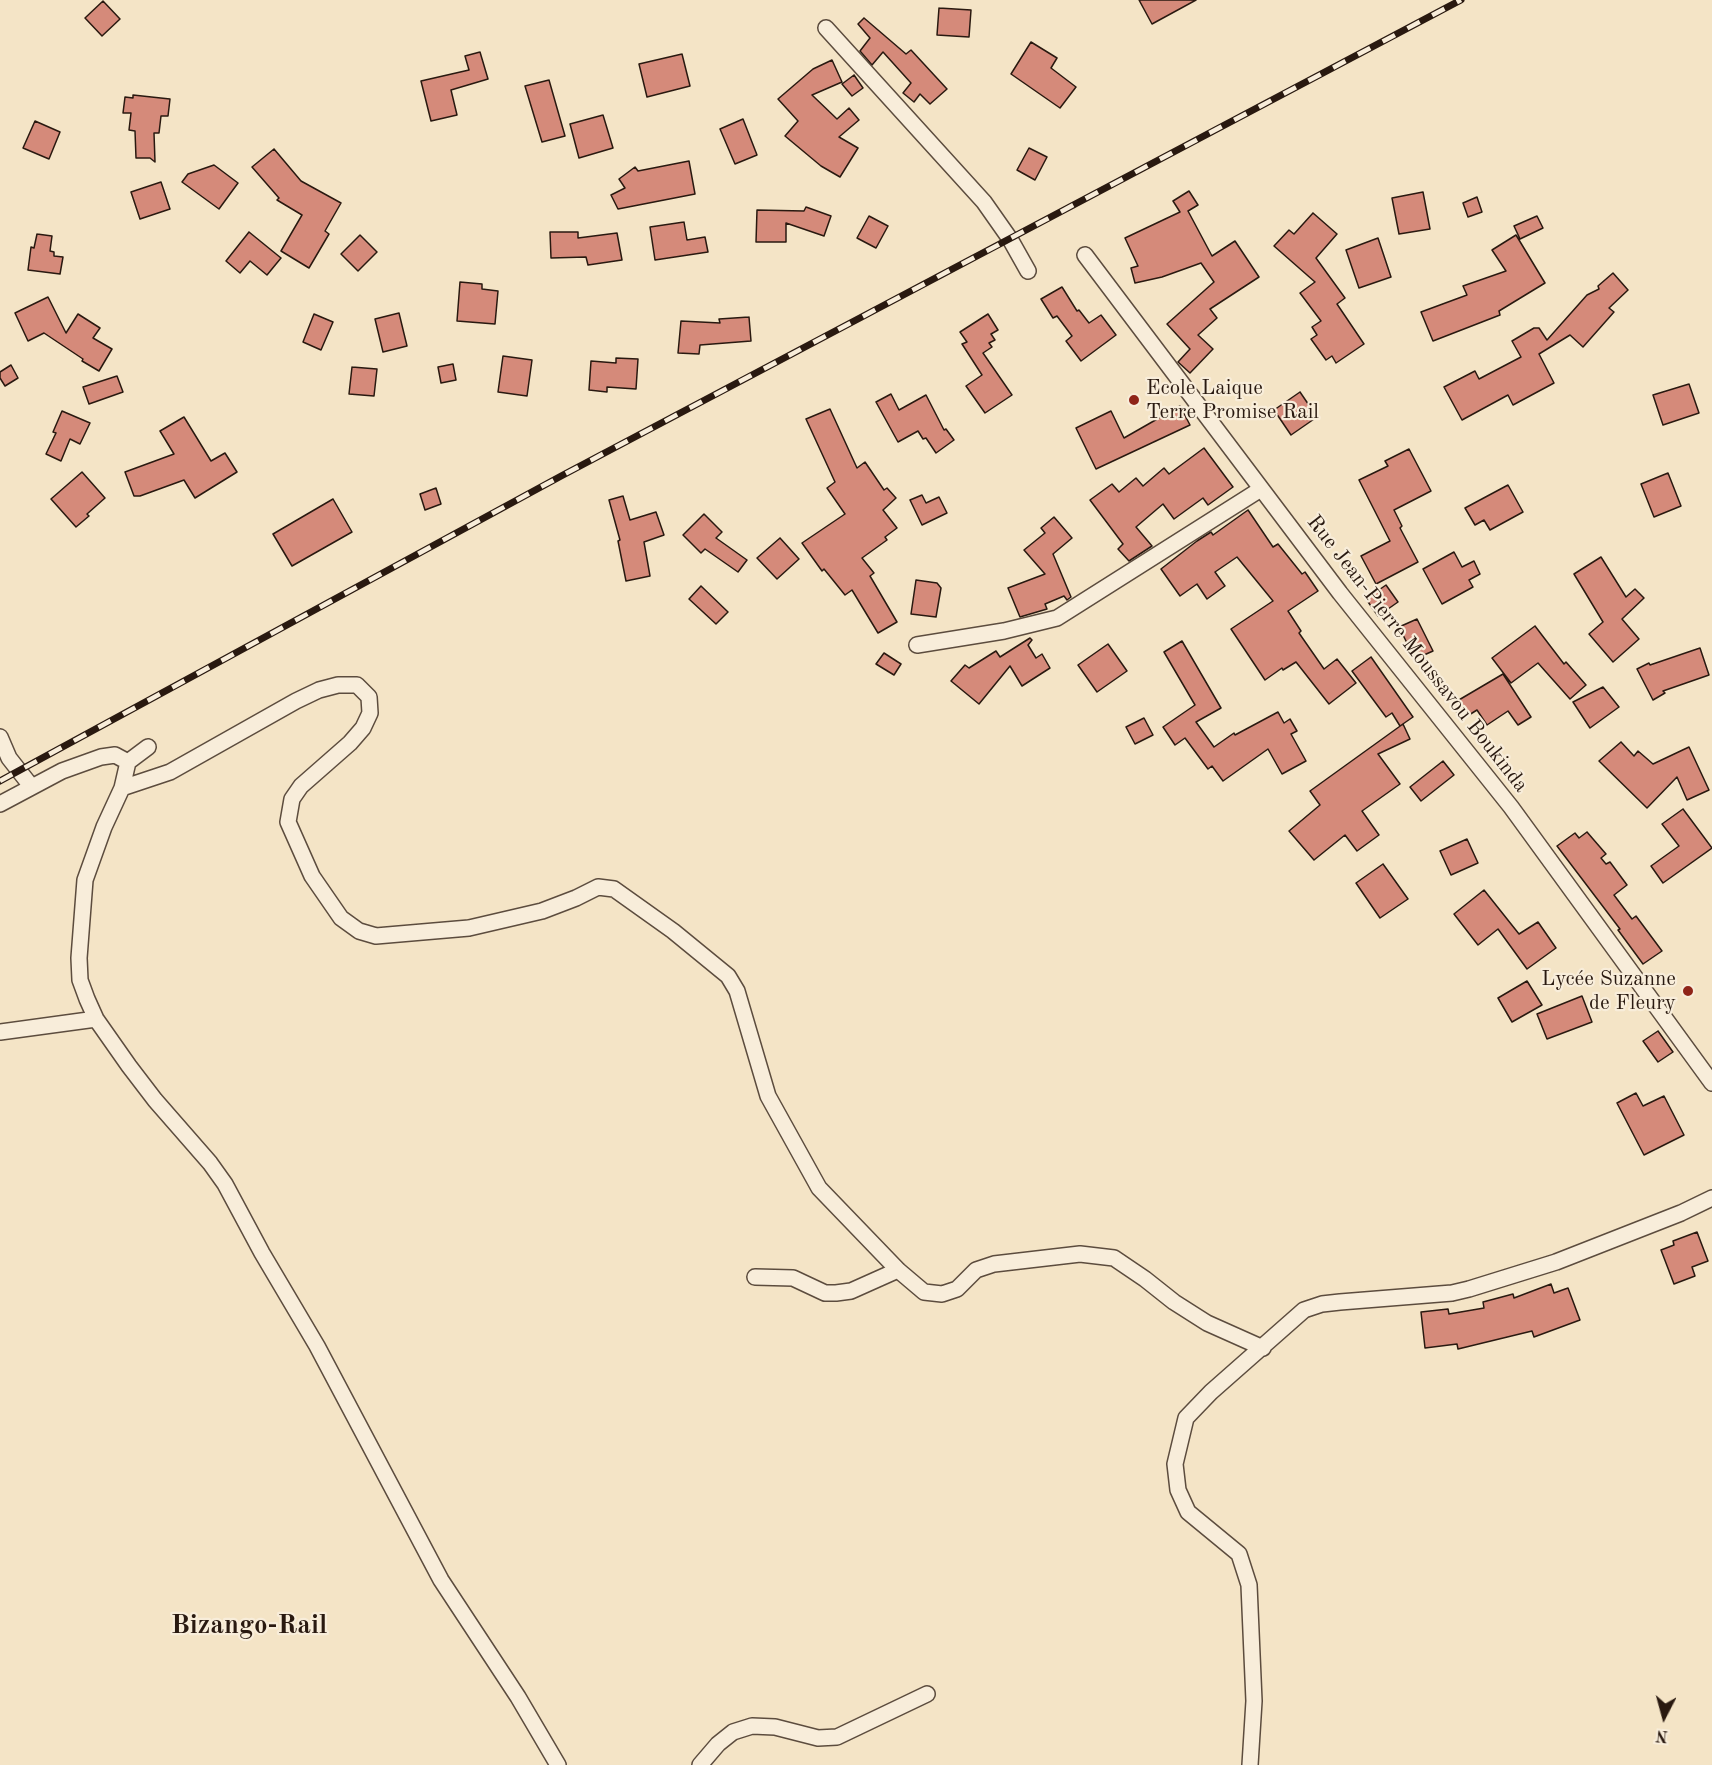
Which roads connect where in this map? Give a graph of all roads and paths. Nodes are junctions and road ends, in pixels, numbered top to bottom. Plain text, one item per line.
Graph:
1 (826, 28) dead end
2 (1085, 255) dead end
3 (1028, 271) dead end
4 (1262, 489) junction
5 (917, 645) dead end
6 (0, 737) edge
7 (148, 747) dead end
8 (128, 762) junction
9 (31, 786) junction
10 (122, 788) junction
11 (0, 804) edge
12 (96, 1019) junction
13 (0, 1032) edge
14 (1712, 1083) edge
15 (1712, 1198) edge
16 (898, 1270) junction
17 (754, 1277) dead end
18 (1263, 1348) junction
19 (927, 1694) dead end
20 (558, 1765) edge
21 (700, 1765) edge
22 (1250, 1765) edge

1 - 3 street
2 - 4 street, Rue Jean-Pierre Moussavou Boukinda
4 - 5 street
4 - 14 street, Rue Jean-Pierre Moussavou Boukinda
6 - 9 street
7 - 8 street
8 - 9 street
8 - 10 street
9 - 11 street
10 - 12 street
10 - 16 street
12 - 13 street
12 - 20 street
15 - 18 street
16 - 17 street
16 - 18 street
18 - 22 street
19 - 21 street

